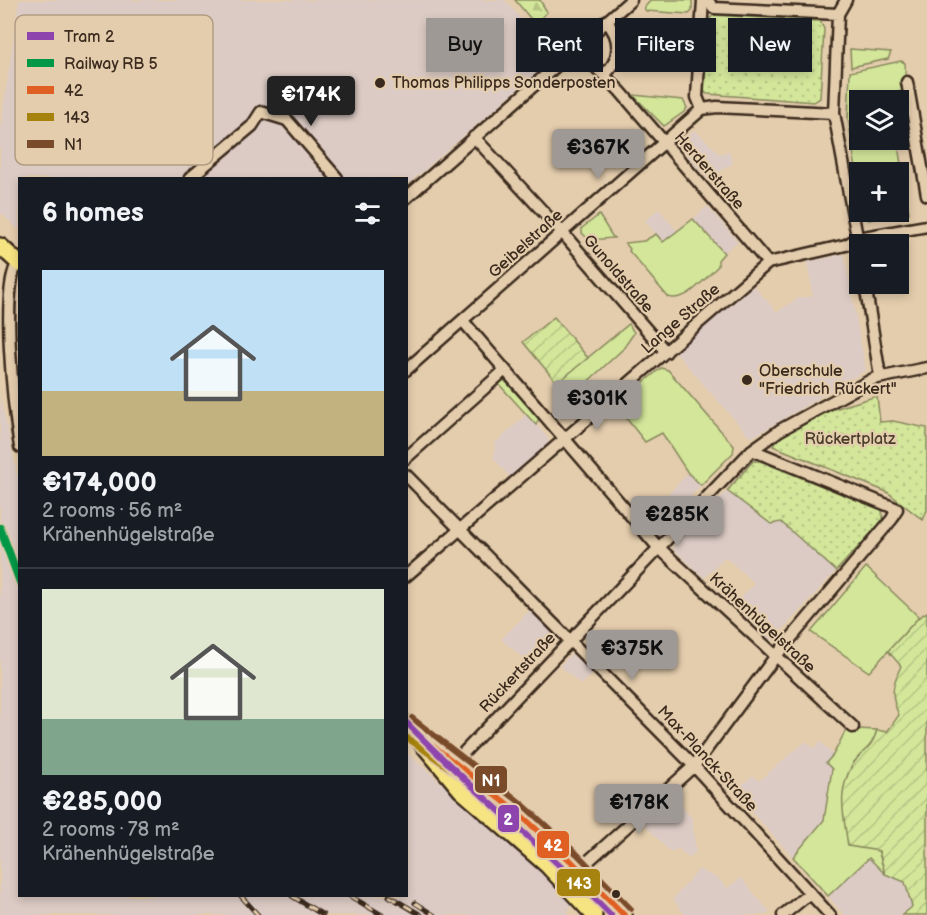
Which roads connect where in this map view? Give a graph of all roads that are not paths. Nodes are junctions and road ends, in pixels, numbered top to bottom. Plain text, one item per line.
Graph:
1 (631, 0) edge
2 (705, 0) edge
3 (846, 0) edge
4 (838, 14) junction
5 (606, 21) junction
6 (603, 24) edge
7 (548, 72) edge
8 (601, 72) edge
9 (604, 75) junction
10 (907, 82) dead end
11 (702, 109) junction
12 (834, 113) junction
13 (474, 136) junction
14 (664, 141) junction
15 (213, 159) edge
16 (206, 165) edge
17 (191, 177) edge
18 (336, 177) edge
19 (927, 195) edge
20 (408, 196) edge
21 (927, 226) edge
22 (561, 231) junction
23 (857, 234) edge
24 (881, 234) edge
25 (849, 243) edge
26 (0, 246) edge
27 (18, 263) edge
28 (768, 263) junction
29 (18, 265) edge
30 (867, 294) edge
31 (463, 321) junction
32 (666, 352) junction
33 (408, 368) edge
34 (927, 368) edge
35 (505, 370) junction
36 (880, 376) junction
37 (18, 436) edge
38 (565, 440) junction
39 (752, 450) junction
40 (408, 456) edge
41 (408, 477) edge
42 (462, 529) junction
43 (657, 546) junction
44 (408, 574) edge
45 (571, 639) junction
46 (775, 657) junction
47 (408, 726) edge
48 (853, 727) dead end
49 (694, 766) junction
50 (450, 767) junction
51 (580, 868) junction
52 (565, 882) junction
53 (810, 893) junction
54 (594, 915) edge
55 (624, 915) edge
56 (783, 915) edge
57 (830, 915) edge

1 - 5 street
2 - 4 street
2 - 11 street
3 - 4 street
4 - 12 street
5 - 6 street
5 - 9 street
7 - 13 street
8 - 9 street, Herderstraße
9 - 14 street, Herderstraße
10 - 19 street
11 - 12 street
11 - 14 street, Geibelstraße
12 - 23 street
13 - 20 street
13 - 22 street, Gunoldstraße
14 - 22 street, Geibelstraße
14 - 28 street, Herderstraße
15 - 18 street
16 - 17 street
21 - 24 street, Lange Straße
22 - 31 street, Geibelstraße
22 - 32 street, Gunoldstraße
25 - 28 street, Lange Straße
26 - 27 main road
28 - 32 street, Lange Straße
29 - 37 street
30 - 36 street
31 - 33 street, Geibelstraße
31 - 35 street, Krähenhügelstraße
32 - 38 street, Lange Straße
34 - 36 street, Rückertstraße
35 - 38 street, Krähenhügelstraße
35 - 40 street
36 - 39 street, Rückertstraße
38 - 42 street, Lange Straße
38 - 43 street, Krähenhügelstraße
39 - 43 street, Rückertstraße
39 - 46 street
41 - 42 street, Max-Planck-Straße
42 - 44 street, Lange Straße
42 - 45 street, Max-Planck-Straße
43 - 45 street, Rückertstraße
43 - 46 street, Krähenhügelstraße
45 - 49 street, Max-Planck-Straße
45 - 50 street, Rückertstraße
46 - 48 street, Krähenhügelstraße
46 - 49 street
47 - 50 main road
49 - 51 street
49 - 53 street, Max-Planck-Straße
50 - 51 main road
50 - 52 main road
51 - 52 street
51 - 55 main road
52 - 54 main road
53 - 56 street
53 - 57 street, Max-Planck-Straße

